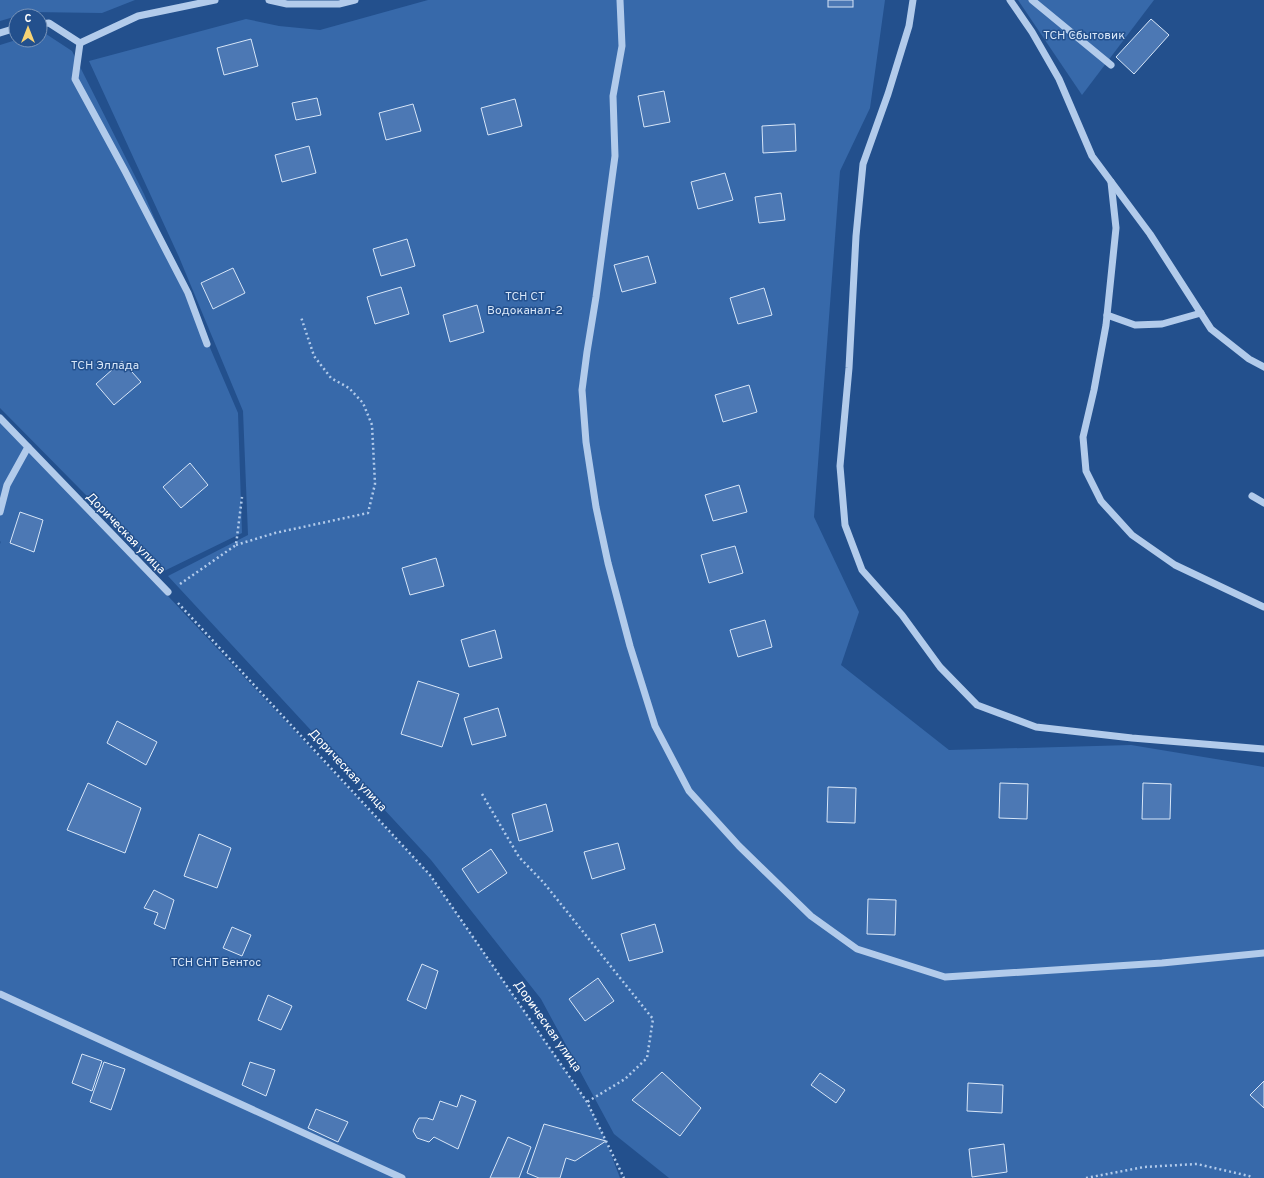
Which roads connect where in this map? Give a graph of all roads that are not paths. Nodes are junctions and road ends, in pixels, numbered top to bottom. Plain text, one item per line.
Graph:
1 (215, 0) edge
2 (269, 0) edge
3 (355, 0) edge
4 (620, 0) edge
5 (913, 0) edge
6 (1010, 0) edge
7 (1032, 0) edge
8 (48, 23) edge
9 (80, 43) junction
10 (1111, 64) dead end
11 (1111, 182) junction
12 (1201, 313) junction
13 (1107, 315) junction
14 (207, 344) dead end
15 (1264, 367) edge
16 (0, 418) edge
17 (28, 447) junction
18 (7, 485) junction
19 (0, 491) edge
20 (1252, 496) dead end
21 (1264, 503) edge
22 (0, 512) edge
23 (168, 592) road end
24 (1264, 607) edge
25 (1264, 749) edge
26 (1264, 953) edge
27 (0, 994) edge
28 (402, 1178) edge

1 - 9 lane
2 - 3 lane
4 - 26 lane
5 - 25 lane
6 - 11 lane
7 - 10 lane
8 - 9 lane
9 - 14 lane
11 - 12 lane
11 - 13 lane
12 - 13 lane
12 - 15 lane
13 - 24 lane
16 - 17 lane, Дорическая улица
17 - 18 lane
17 - 23 lane, Дорическая улица
18 - 19 lane
18 - 22 lane
20 - 21 lane
27 - 28 lane

